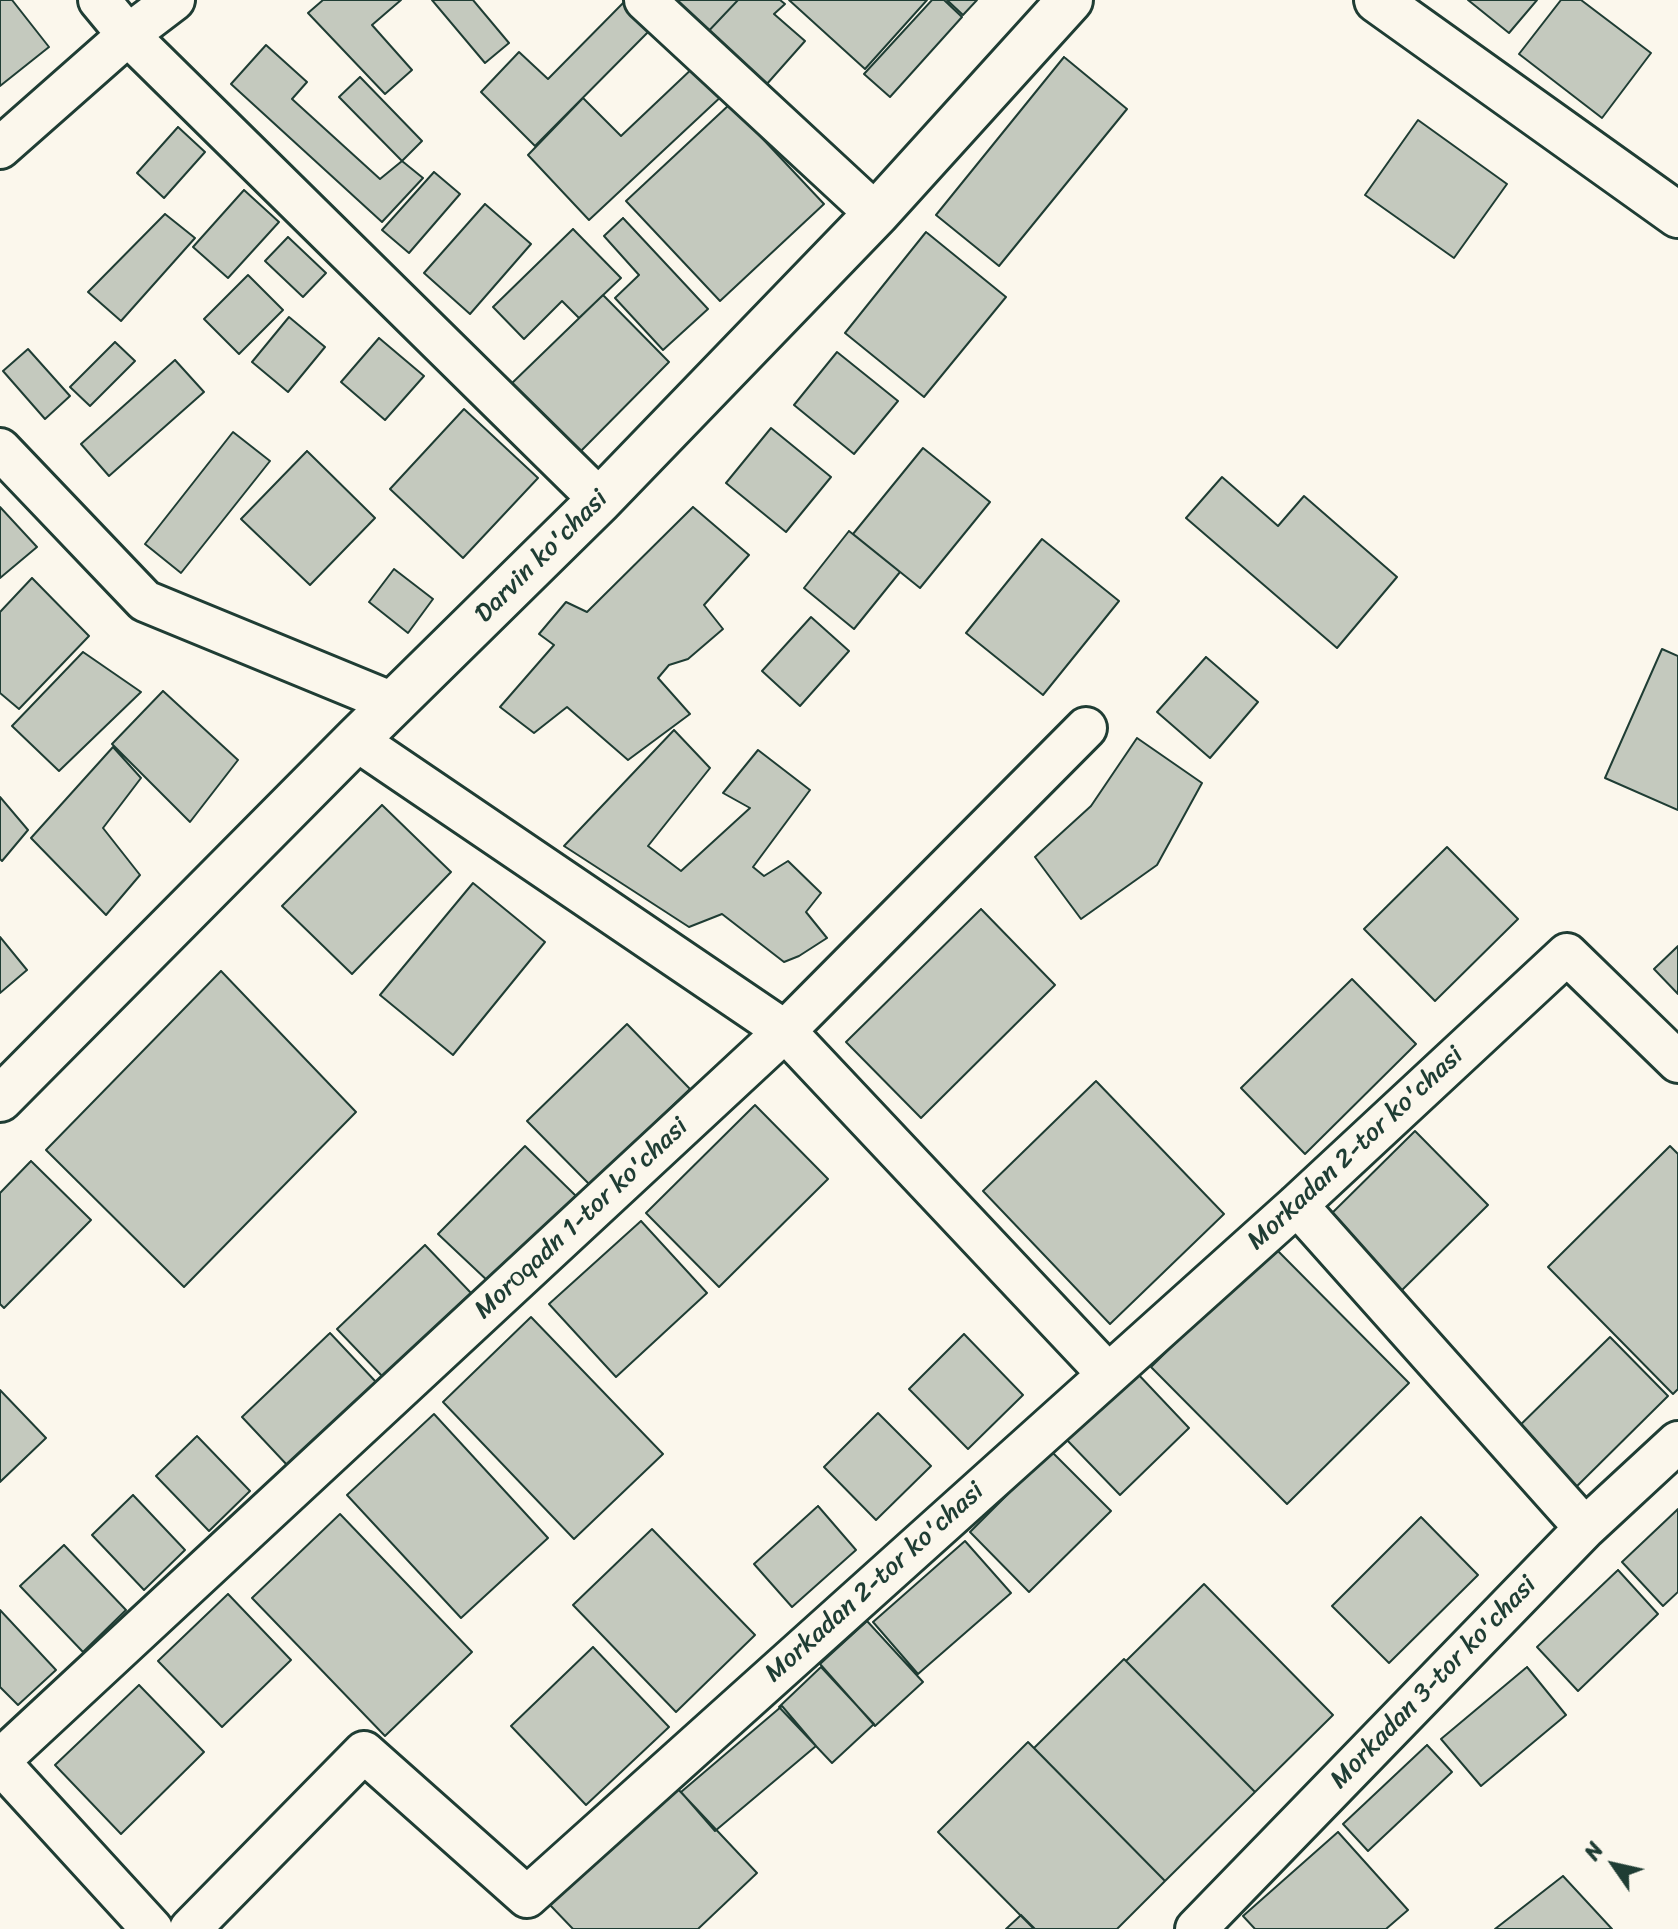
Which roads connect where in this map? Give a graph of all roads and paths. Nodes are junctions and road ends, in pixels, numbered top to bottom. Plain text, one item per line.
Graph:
1 (99, 0) edge
2 (174, 0) edge
3 (645, 0) edge
4 (1070, 0) edge
5 (1377, 0) edge
6 (128, 35) junction
7 (0, 148) edge
8 (876, 214) junction
9 (1678, 215) edge
10 (0, 449) edge
11 (600, 500) junction
12 (393, 703) junction
13 (1086, 728) dead end
14 (356, 740) junction
15 (785, 1031) junction
16 (1678, 1062) edge
17 (1, 1098) edge
18 (1297, 1205) junction
19 (1107, 1373) junction
20 (1678, 1442) edge
21 (1585, 1528) junction
22 (0, 1762) edge
23 (152, 1929) edge
24 (190, 1929) edge
25 (1196, 1929) edge

1 - 6 street
2 - 6 street
3 - 8 street
4 - 8 street, Darvin ko'chasi
5 - 9 street
6 - 7 street
6 - 11 street
8 - 11 street, Darvin ko'chasi
10 - 12 street
11 - 12 street, Darvin ko'chasi
12 - 14 street, Darvin ko'chasi
13 - 15 street, Morоqadn 1-tor ko'chasi
14 - 15 street
14 - 17 street, Darvin ko'chasi
15 - 19 street
15 - 22 street, Morоqadn 1-tor ko'chasi
16 - 18 street, Morkadan 2-tor ko'chasi
18 - 19 street, Morkadan 2-tor ko'chasi
18 - 21 street
19 - 24 street, Morkadan 2-tor ko'chasi
20 - 21 street, Morkadan 3-tor ko'chasi
21 - 25 street, Morkadan 3-tor ko'chasi
22 - 23 street

